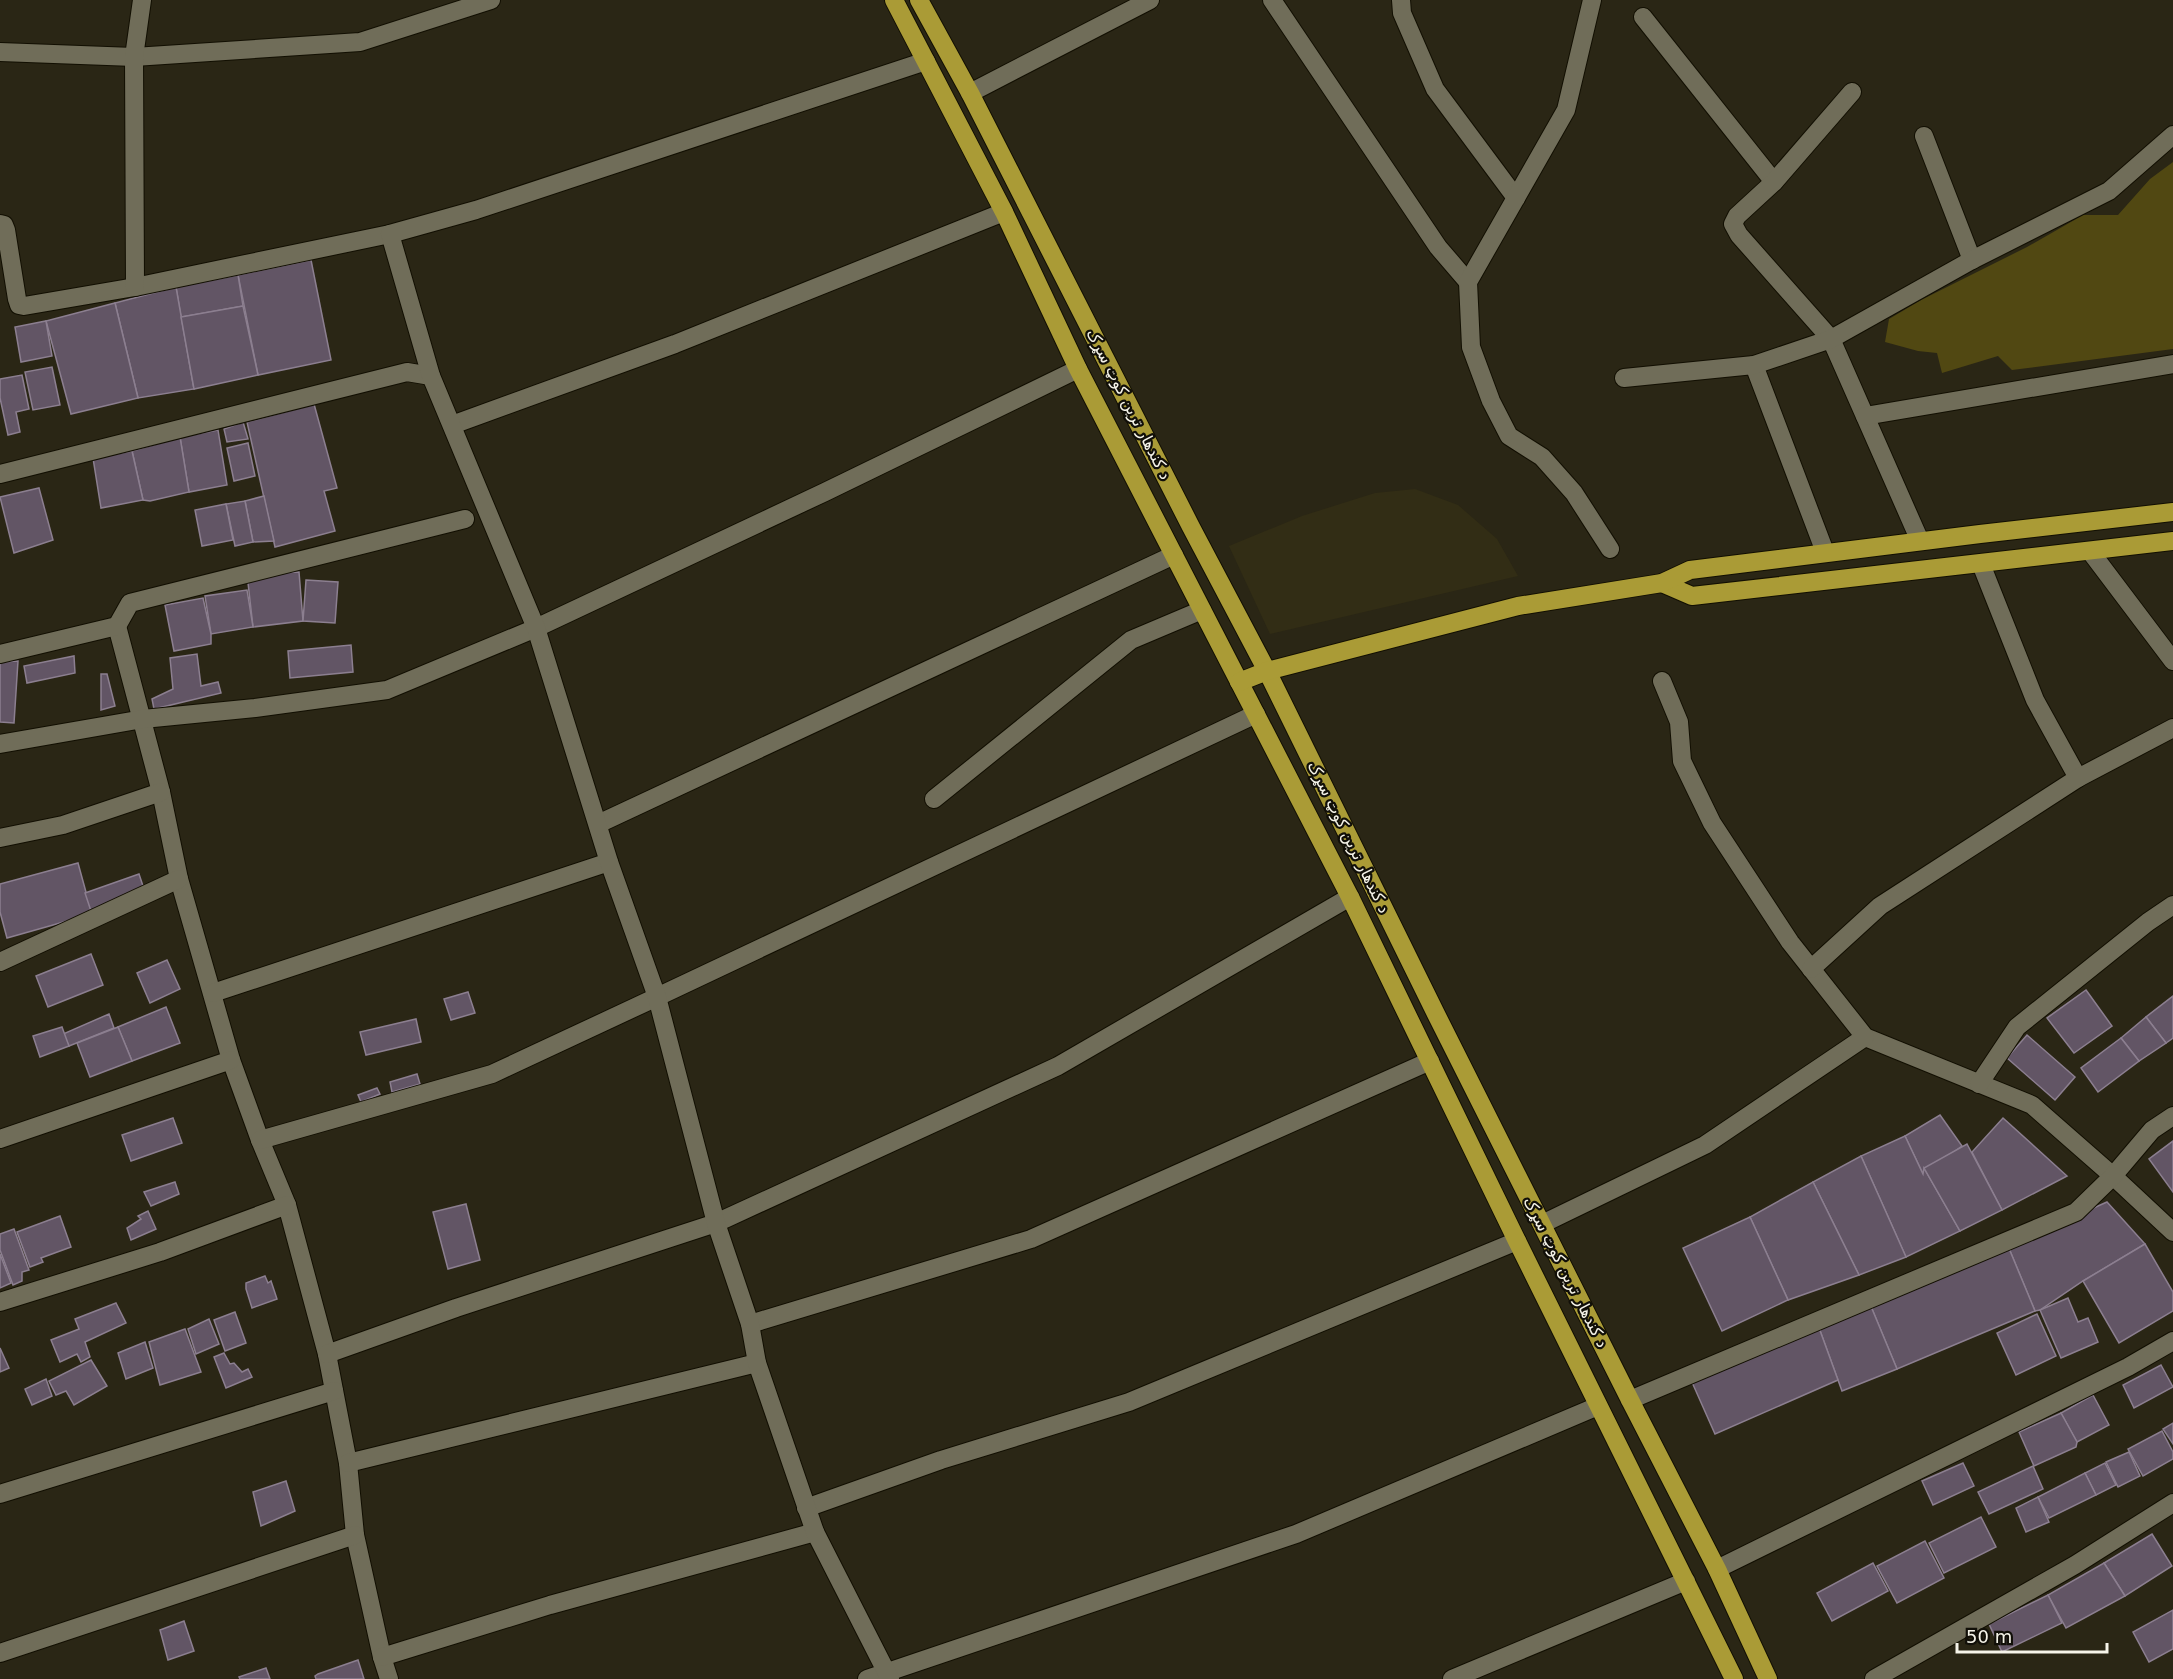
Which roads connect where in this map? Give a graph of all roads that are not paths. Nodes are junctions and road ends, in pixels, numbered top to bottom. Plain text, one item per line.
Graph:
1 (142, 0) edge
2 (491, 0) edge
3 (894, 0) edge
4 (919, 0) edge
5 (1150, 0) edge
6 (1272, 0) edge
7 (1401, 0) edge
8 (1592, 0) edge
9 (1643, 17) dead end
10 (0, 52) edge
11 (134, 57) junction
12 (926, 61) junction
13 (1852, 92) dead end
14 (970, 93) junction
15 (2173, 135) edge
16 (1924, 136) dead end
17 (1773, 182) junction
18 (1516, 198) junction
19 (1004, 212) junction
20 (0, 224) edge
21 (390, 234) junction
22 (1972, 260) junction
23 (1468, 282) junction
24 (135, 287) junction
25 (1831, 339) junction
26 (2173, 364) edge
27 (1754, 365) junction
28 (1078, 369) junction
29 (431, 376) junction
30 (1624, 378) dead end
31 (1865, 416) junction
32 (452, 425) junction
33 (0, 474) edge
34 (2173, 512) edge
35 (465, 519) dead end
36 (1920, 541) junction
37 (2173, 541) edge
38 (1610, 549) dead end
39 (2090, 551) junction
40 (1826, 552) junction
41 (1174, 555) junction
42 (1981, 564) junction
43 (1662, 583) junction
44 (1203, 610) junction
45 (117, 626) junction
46 (536, 628) junction
47 (0, 654) edge
48 (2173, 661) edge
49 (1268, 670) junction
50 (1662, 681) dead end
51 (1239, 682) junction
52 (1256, 714) junction
53 (143, 719) junction
54 (2173, 728) edge
55 (0, 744) edge
56 (2078, 778) junction
57 (162, 792) junction
58 (934, 799) dead end
59 (598, 824) junction
60 (0, 838) edge
61 (609, 862) junction
62 (179, 879) junction
63 (1350, 897) junction
64 (2173, 905) edge
65 (0, 962) edge
66 (1810, 969) junction
67 (213, 993) junction
68 (657, 998) junction
69 (1436, 1014) junction
70 (1413, 1025) junction
71 (1865, 1037) junction
72 (231, 1060) junction
73 (1430, 1061) junction
74 (1979, 1084) junction
75 (2173, 1116) edge
76 (0, 1139) edge
77 (260, 1140) junction
78 (2113, 1176) junction
79 (287, 1205) junction
80 (716, 1223) junction
81 (1542, 1224) junction
82 (2173, 1232) edge
83 (1517, 1241) junction
84 (0, 1302) edge
85 (750, 1324) junction
86 (2173, 1341) edge
87 (327, 1354) junction
88 (757, 1363) junction
89 (334, 1391) junction
90 (1630, 1400) junction
91 (1598, 1406) junction
92 (348, 1463) junction
93 (0, 1494) edge
94 (2173, 1503) edge
95 (806, 1508) junction
96 (814, 1532) junction
97 (355, 1535) junction
98 (1717, 1569) junction
99 (1686, 1581) junction
100 (0, 1653) edge
101 (382, 1657) junction
102 (889, 1676) edge
103 (389, 1679) edge
104 (867, 1679) edge
105 (1452, 1679) edge
106 (1734, 1679) edge
107 (1768, 1679) edge
108 (1874, 1679) edge

1 - 11 street
2 - 11 street
3 - 12 main road, د کندهار ترين کوټ سړک
4 - 14 main road, د کندهار ترين کوټ سړک
5 - 14 street
6 - 23 street
7 - 18 street
8 - 18 street
9 - 17 street
10 - 11 street
11 - 24 street
12 - 19 main road, د کندهار ترين کوټ سړک
12 - 21 street
13 - 17 street
14 - 49 main road, د کندهار ترين کوټ سړک
15 - 22 street
16 - 22 street
17 - 25 street
18 - 23 street
19 - 28 main road, د کندهار ترين کوټ سړک
19 - 32 street
20 - 24 street
21 - 24 street
21 - 29 street
22 - 25 street
23 - 38 street
25 - 27 street
25 - 31 street
26 - 31 street
27 - 30 street
27 - 40 street
28 - 41 main road, د کندهار ترين کوټ سړک
28 - 46 street
29 - 32 street
29 - 33 street
31 - 36 street
32 - 46 street
34 - 36 main road
35 - 45 street
36 - 40 main road
37 - 39 main road
39 - 42 main road
39 - 48 street
40 - 43 main road
41 - 44 main road, د کندهار ترين کوټ سړک
41 - 59 street
42 - 43 main road
42 - 56 street
43 - 49 main road
44 - 51 main road, د کندهار ترين کوټ سړک
44 - 58 street
45 - 47 street
45 - 53 street
46 - 53 street
46 - 59 street
49 - 51 main road
49 - 69 main road, د کندهار ترين کوټ سړک
50 - 66 street
51 - 52 main road, د کندهار ترين کوټ سړک
52 - 63 main road, د کندهار ترين کوټ سړک
52 - 68 street
53 - 55 street
53 - 57 street
54 - 56 street
56 - 66 street
57 - 60 street
57 - 62 street
59 - 61 street
61 - 67 street
61 - 68 street
62 - 65 street
62 - 67 street
63 - 70 main road, د کندهار ترين کوټ سړک
63 - 80 street
64 - 74 street
66 - 71 street
67 - 72 street
68 - 77 street
68 - 80 street
69 - 70 main road
69 - 81 main road, د کندهار ترين کوټ سړک
70 - 73 main road, د کندهار ترين کوټ سړک
71 - 74 street
71 - 81 street
72 - 76 street
72 - 77 street
73 - 83 main road, د کندهار ترين کوټ سړک
73 - 85 street
74 - 78 street
75 - 78 street
77 - 79 street
78 - 82 street
78 - 90 street
79 - 84 street
79 - 87 street
80 - 85 street
80 - 87 street
81 - 90 main road, د کندهار ترين کوټ سړک
83 - 91 main road, د کندهار ترين کوټ سړک
83 - 95 street
85 - 88 street
86 - 98 street
87 - 89 street
88 - 92 street
88 - 95 street
89 - 92 street
89 - 93 street
90 - 98 main road, د کندهار ترين کوټ سړک
91 - 99 main road, د کندهار ترين کوټ سړک
91 - 102 street
92 - 97 street
94 - 108 street
95 - 96 street
96 - 101 street
96 - 102 street
97 - 100 street
97 - 101 street
98 - 107 main road, د کندهار ترين کوټ سړک
99 - 105 street
99 - 106 main road, د کندهار ترين کوټ سړک
101 - 103 street
102 - 104 street

